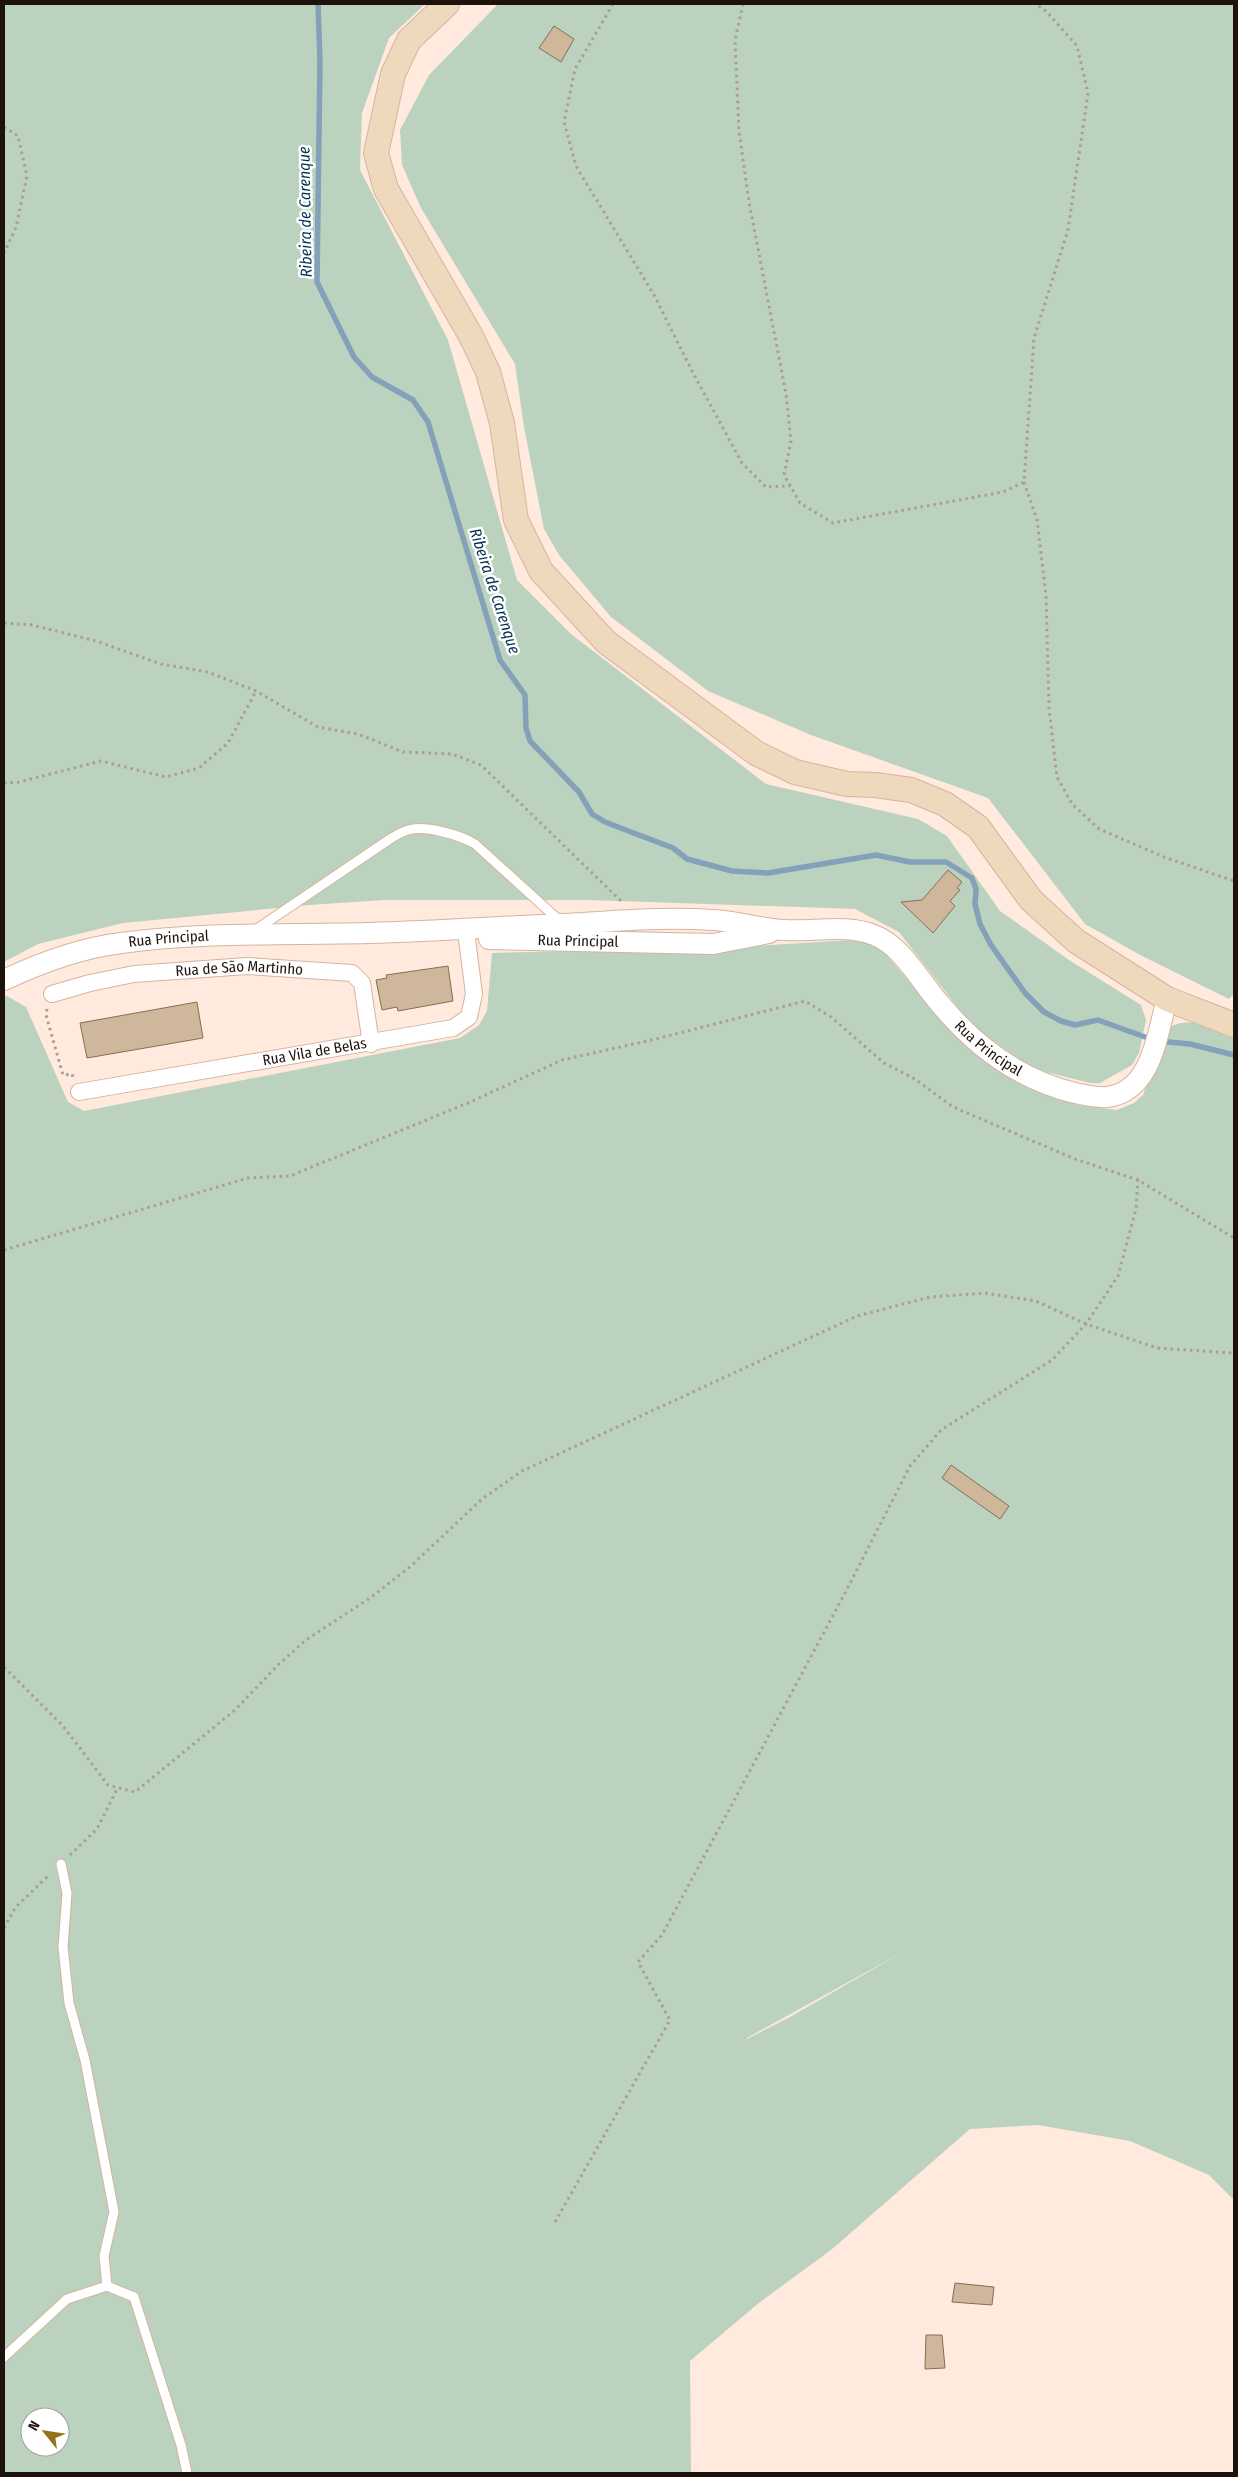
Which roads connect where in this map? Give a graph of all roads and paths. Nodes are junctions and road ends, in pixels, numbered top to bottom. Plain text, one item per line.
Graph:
1 (447, 4) edge
2 (613, 4) edge
3 (743, 4) edge
4 (1036, 4) edge
5 (4, 128) edge
6 (4, 253) edge
7 (1024, 482) junction
8 (790, 486) junction
9 (4, 623) edge
10 (256, 691) junction
11 (4, 783) edge
12 (1234, 881) edge
13 (640, 920) junction
14 (563, 924) junction
15 (784, 930) junction
16 (370, 933) junction
17 (249, 934) junction
18 (467, 939) junction
19 (4, 980) edge
20 (52, 994) joint
21 (1167, 999) junction
22 (1234, 1025) edge
23 (371, 1044) junction
24 (78, 1092) joint
25 (1138, 1180) junction
26 (1234, 1238) edge
27 (4, 1250) edge
28 (1086, 1324) junction
29 (1234, 1353) edge
30 (4, 1667) edge
31 (61, 1864) dead end
32 (555, 2222) dead end
33 (107, 2286) junction
34 (4, 2357) edge
35 (186, 2473) edge

1 - 21 main road
2 - 8 path
3 - 8 path
4 - 7 path
5 - 6 path
7 - 8 path
7 - 12 path
9 - 10 path
10 - 11 path
10 - 13 path
13 - 14 street, Rua Principal
13 - 15 street, Rua Principal
14 - 16 street, Rua Principal
14 - 17 lane
15 - 18 street, Rua Principal
15 - 21 street, Rua Principal
16 - 17 street, Rua Principal
16 - 18 street, Rua Principal
17 - 19 street, Rua Principal
18 - 23 street, Rua Vila de Belas
20 - 23 street, Rua de São Martinho
20 - 24 path
21 - 22 main road
23 - 24 street, Rua Vila de Belas
25 - 26 path
25 - 27 path
25 - 28 path
28 - 29 path
28 - 30 path
28 - 32 path
31 - 33 lane
33 - 34 lane
33 - 35 lane

